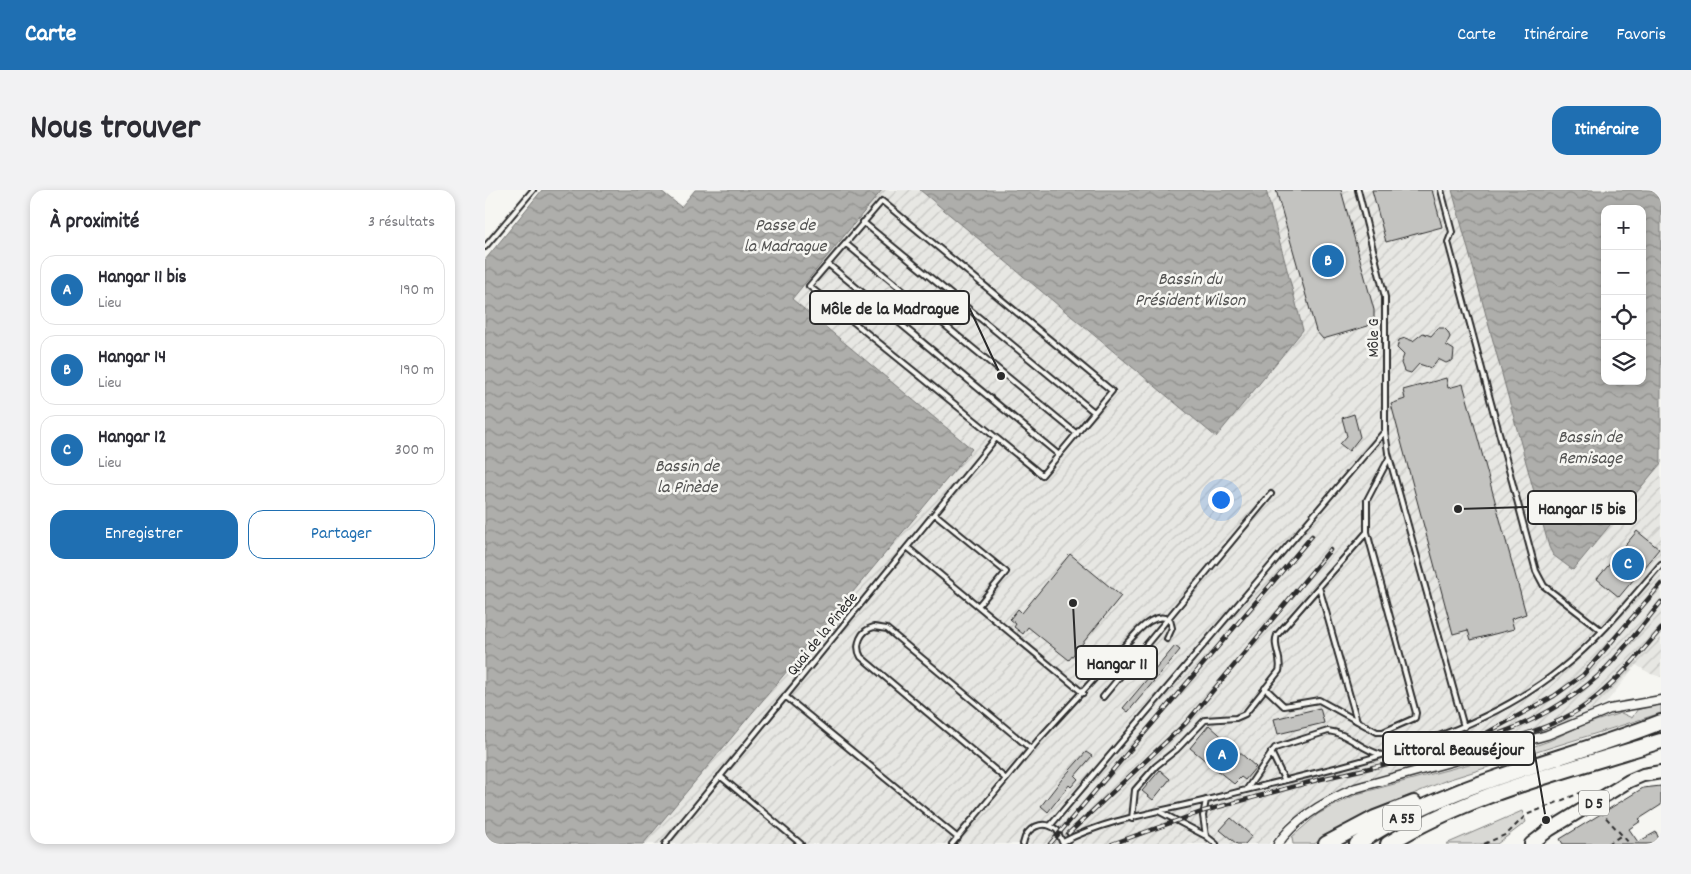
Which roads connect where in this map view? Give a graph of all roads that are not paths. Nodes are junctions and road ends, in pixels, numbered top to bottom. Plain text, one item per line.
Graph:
1 (533, 190) edge
2 (1358, 190) edge
3 (1441, 190) edge
4 (863, 222) junction
5 (845, 243) junction
6 (485, 247) edge
7 (828, 264) junction
8 (1094, 412) junction
9 (1385, 431) junction
10 (1077, 434) junction
11 (996, 438) junction
12 (1059, 455) junction
13 (1389, 458) junction
14 (1271, 494) dead end
15 (935, 514) junction
16 (1367, 532) junction
17 (907, 547) junction
18 (1661, 564) edge
19 (1319, 587) junction
20 (978, 606) junction
21 (1168, 618) junction
22 (1601, 632) junction
23 (1167, 639) dead end
24 (1265, 688) junction
25 (1083, 693) junction
26 (785, 696) junction
27 (1103, 697) dead end
28 (1661, 700) edge
29 (1357, 721) junction
30 (1661, 722) edge
31 (1464, 727) junction
32 (1661, 741) edge
33 (1031, 749) junction
34 (1271, 752) junction
35 (1381, 754) junction
36 (1661, 772) edge
37 (720, 776) junction
38 (1006, 779) junction
39 (1284, 779) junction
40 (1247, 789) junction
41 (1449, 796) junction
42 (1205, 800) junction
43 (1159, 812) junction
44 (1132, 819) junction
45 (1050, 826) junction
46 (1206, 836) junction
47 (958, 838) junction
48 (1063, 843) edge
49 (665, 844) edge
50 (801, 844) edge
51 (952, 844) edge
52 (1023, 844) edge
53 (1216, 844) edge
54 (1278, 844) edge
55 (1326, 844) edge
56 (1357, 844) edge
57 (1388, 844) edge
58 (1531, 844) edge

1 - 6 lane
2 - 9 lane, Môle G
3 - 22 lane
4 - 5 lane
4 - 8 lane
4 - 8 lane
5 - 7 lane
5 - 10 lane
7 - 11 lane
7 - 12 lane
8 - 10 lane
9 - 13 lane, Môle G
9 - 45 lane
10 - 12 lane
11 - 12 lane
11 - 15 lane, Quai de la Pinède
13 - 16 lane
13 - 31 lane, Môle G
14 - 21 lane
15 - 17 lane, Quai de la Pinède
15 - 20 lane
16 - 19 lane
16 - 29 lane
17 - 20 lane
17 - 26 lane, Quai de la Pinède
18 - 22 lane
19 - 24 lane
19 - 29 lane
20 - 25 lane
21 - 23 lane
21 - 25 lane
21 - 27 lane
22 - 31 lane
24 - 29 lane
24 - 44 lane
25 - 33 lane
26 - 37 lane, Quai de la Pinède
26 - 47 lane
28 - 54 street
30 - 41 highway, A 55
31 - 35 lane
32 - 57 highway, A 55
33 - 38 lane
33 - 38 lane
34 - 35 lane
34 - 39 lane
34 - 40 lane
35 - 39 lane
36 - 58 main road, D 5
37 - 49 lane, Quai de la Pinède
37 - 50 lane
38 - 47 lane
39 - 40 lane
40 - 42 lane
41 - 55 highway
41 - 56 highway, A 55
42 - 43 lane
42 - 46 lane
43 - 44 lane
43 - 46 lane
44 - 48 lane
45 - 48 lane
45 - 52 lane
46 - 53 lane
47 - 51 lane

